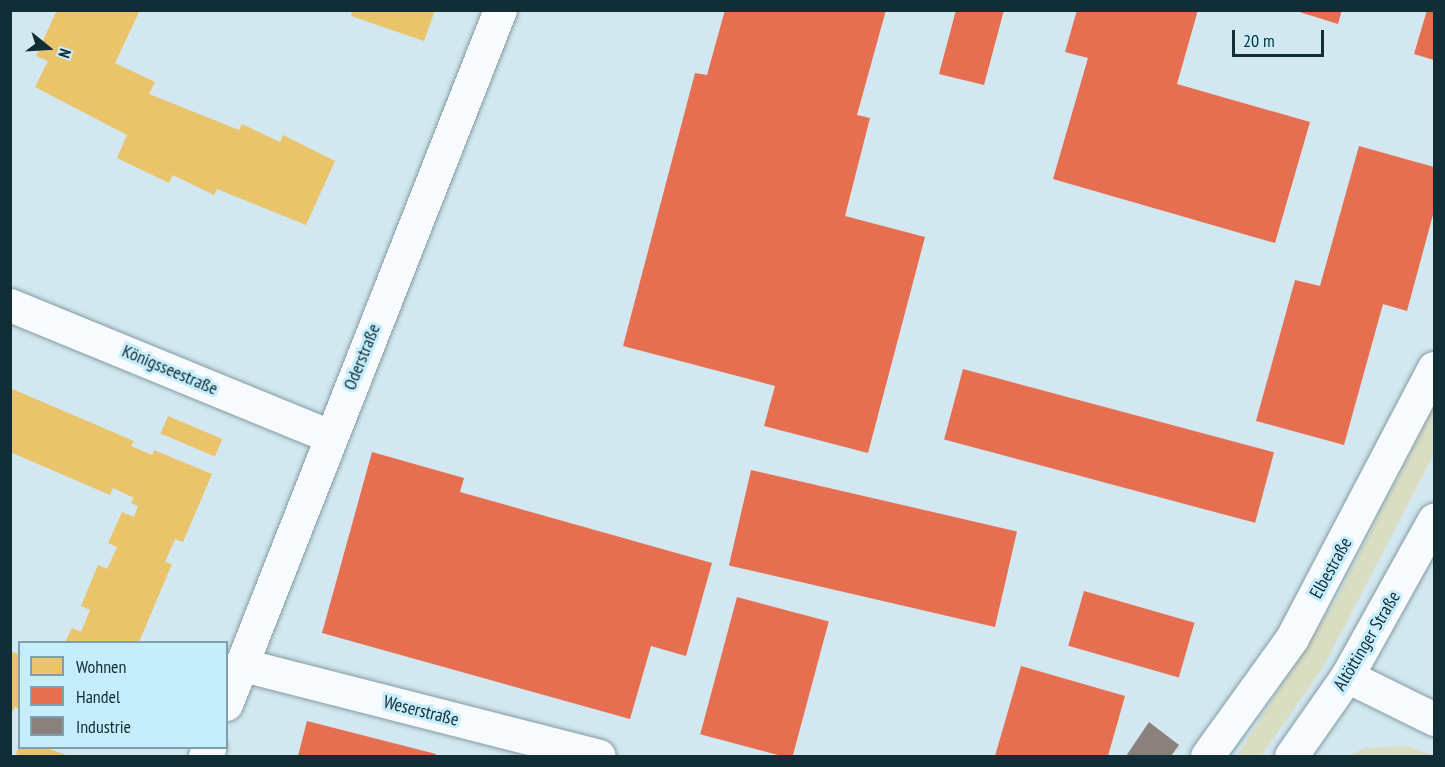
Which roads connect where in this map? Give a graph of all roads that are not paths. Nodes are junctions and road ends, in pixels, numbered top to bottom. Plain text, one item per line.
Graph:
1 (500, 10) edge
2 (10, 305) edge
3 (1434, 368) edge
4 (330, 436) junction
5 (1434, 520) edge
6 (243, 665) junction
7 (1347, 676) junction
8 (228, 699) edge
9 (1434, 716) edge
10 (599, 756) edge
11 (1207, 756) edge
12 (1291, 756) edge

1 - 4 street, Oderstraße
2 - 4 street, Königsseestraße
3 - 11 street, Elbestraße
4 - 6 street, Oderstraße
5 - 7 street, Altöttinger Straße
6 - 8 street, Oderstraße
6 - 10 street, Weserstraße
7 - 9 street
7 - 12 street, Altöttinger Straße

